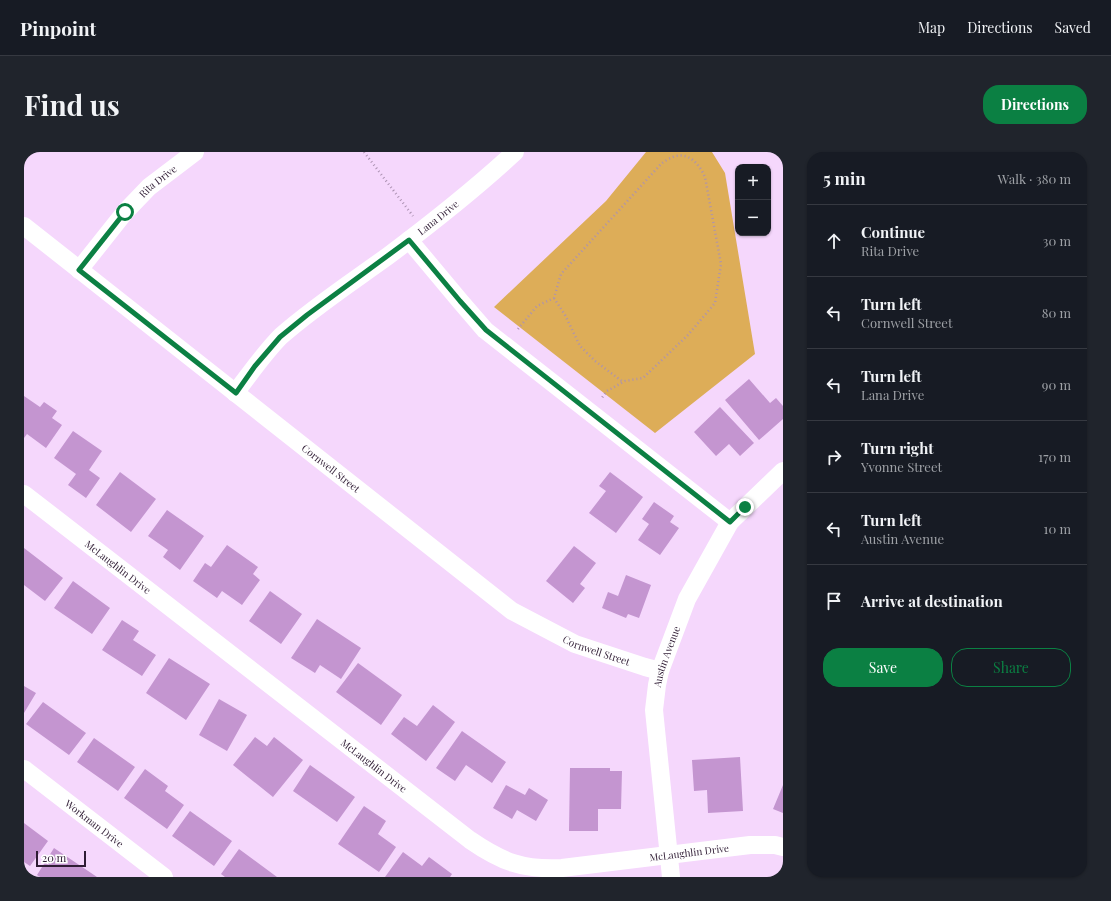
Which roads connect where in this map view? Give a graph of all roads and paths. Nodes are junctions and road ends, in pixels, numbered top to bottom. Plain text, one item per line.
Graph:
1 (195, 152) edge
2 (364, 152) edge
3 (515, 152) edge
4 (24, 226) edge
5 (416, 234) junction
6 (79, 270) junction
7 (554, 298) junction
8 (518, 329) dead end
9 (623, 382) junction
10 (236, 393) junction
11 (590, 411) junction
12 (783, 471) edge
13 (24, 494) edge
14 (730, 522) junction
15 (660, 671) junction
16 (24, 770) edge
17 (783, 847) edge
18 (668, 854) junction
19 (164, 877) edge
20 (671, 877) edge

1 - 6 street, Rita Drive
2 - 5 path
3 - 5 street, Lana Drive
4 - 6 street, Cornwell Street
5 - 10 street, Lana Drive
5 - 11 street
6 - 10 street, Cornwell Street
7 - 8 path
7 - 9 path
7 - 9 path
9 - 11 path
10 - 15 street, Cornwell Street
11 - 14 street
12 - 14 street, Austin Avenue
13 - 18 street, McLaughlin Drive
14 - 15 street, Austin Avenue
15 - 18 street, Austin Avenue
16 - 19 street, Workman Drive
17 - 18 street, McLaughlin Drive
18 - 20 street, Austin Avenue

